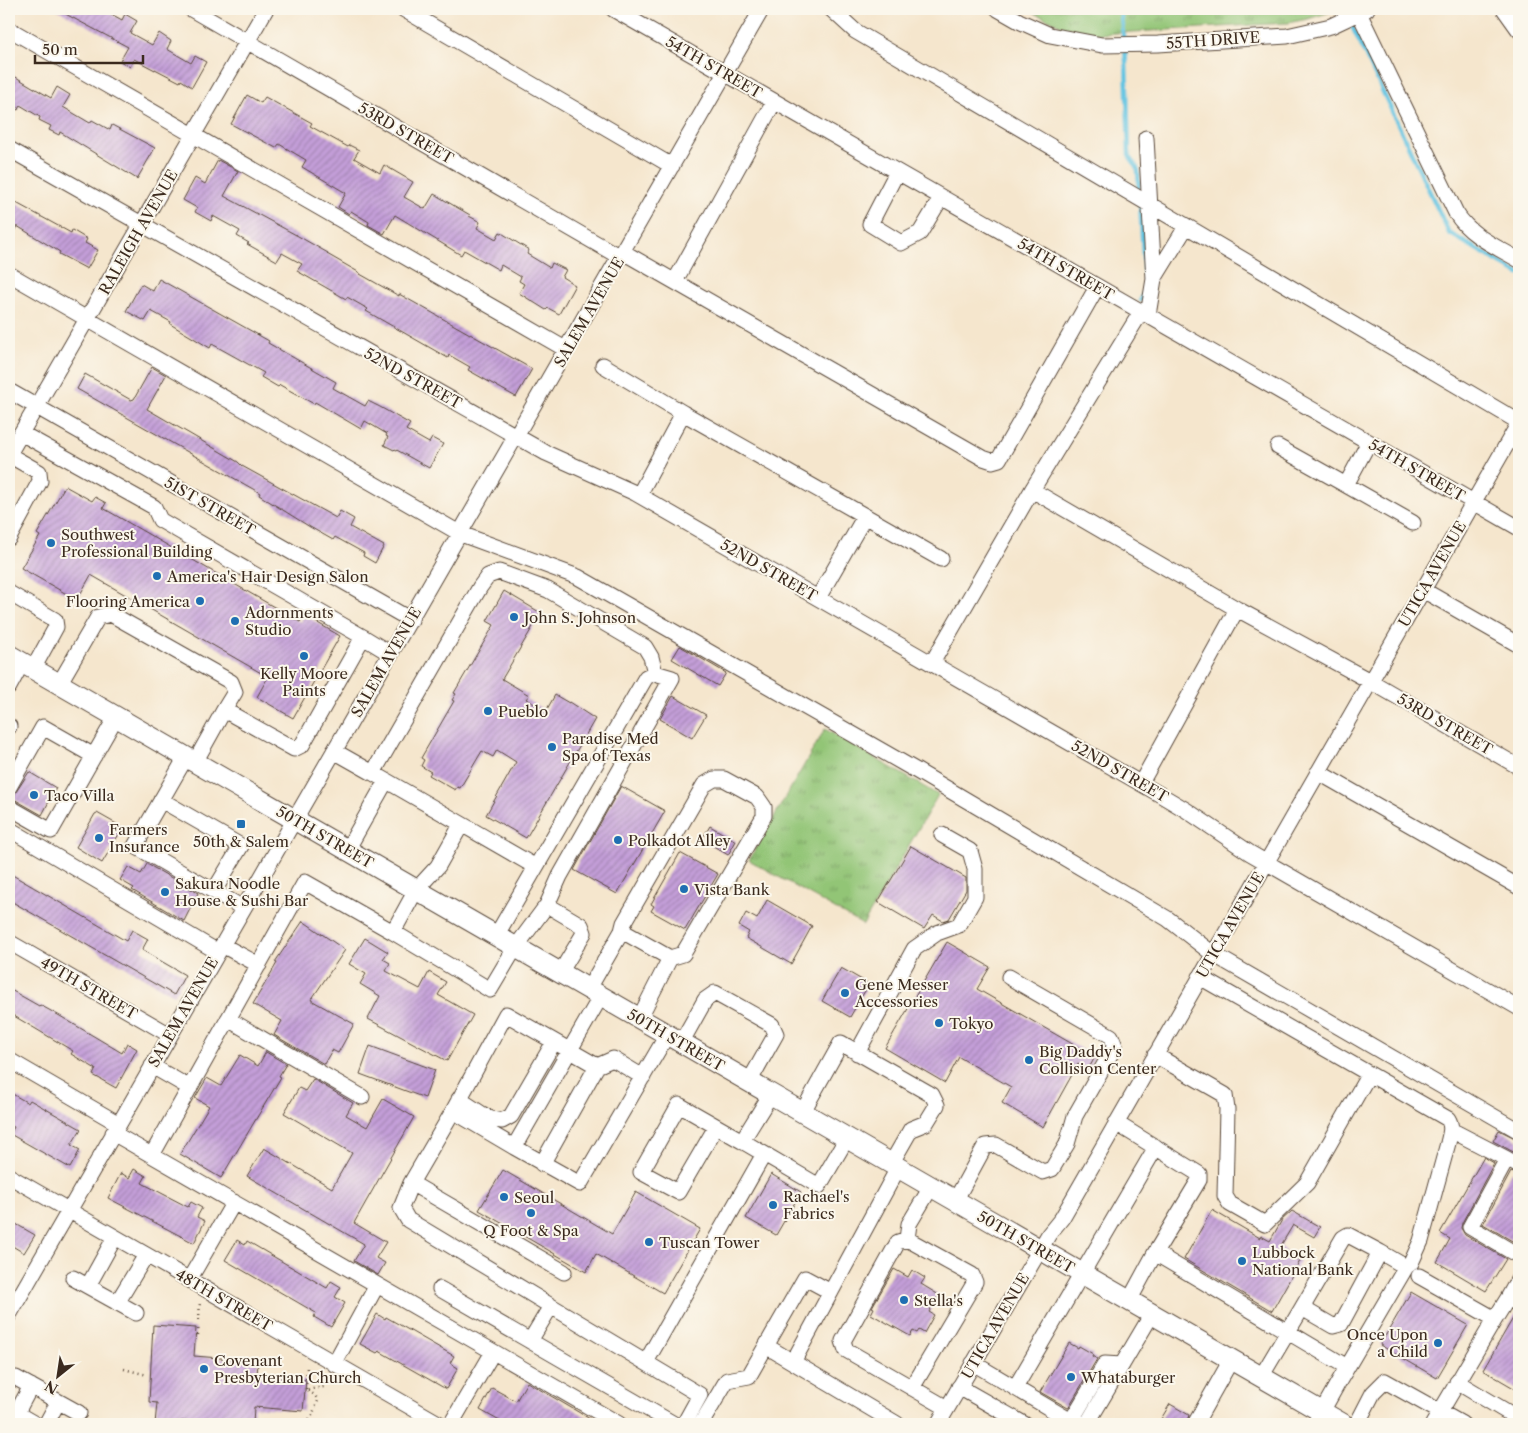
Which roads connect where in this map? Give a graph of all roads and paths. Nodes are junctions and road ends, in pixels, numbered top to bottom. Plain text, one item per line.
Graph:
1 (191, 9) edge
2 (266, 9) edge
3 (402, 9) edge
4 (613, 9) edge
5 (762, 9) edge
6 (831, 9) edge
7 (998, 9) edge
8 (1504, 9) edge
9 (1363, 11) edge
10 (9, 29) edge
11 (1519, 30) edge
12 (248, 41) junction
13 (725, 74) junction
14 (774, 102) junction
15 (194, 135) junction
16 (1146, 138) dead end
17 (9, 149) edge
18 (672, 166) junction
19 (898, 172) junction
20 (941, 198) junction
21 (1150, 205) junction
22 (142, 225) junction
23 (1186, 227) junction
24 (622, 254) junction
25 (1519, 260) edge
26 (9, 274) edge
27 (1154, 279) junction
28 (674, 281) junction
29 (1097, 287) junction
30 (1144, 313) junction
31 (87, 319) junction
32 (567, 350) junction
33 (602, 365) dead end
34 (9, 391) edge
35 (36, 407) junction
36 (683, 413) junction
37 (1519, 422) edge
38 (21, 433) junction
39 (517, 436) junction
40 (1369, 442) junction
41 (1278, 447) dead end
42 (9, 455) edge
43 (1346, 485) junction
44 (1032, 490) junction
45 (639, 495) junction
46 (1474, 502) junction
47 (865, 516) junction
48 (1413, 523) dead end
49 (1519, 528) edge
50 (461, 534) junction
51 (9, 538) edge
52 (941, 559) dead end
53 (1423, 590) junction
54 (9, 593) edge
55 (818, 598) junction
56 (1237, 609) junction
57 (411, 620) junction
58 (362, 637) junction
59 (1519, 645) edge
60 (391, 654) junction
61 (21, 662) edge
62 (932, 663) junction
63 (655, 672) junction
64 (1370, 681) junction
65 (59, 684) junction
66 (9, 687) edge
67 (224, 710) junction
68 (116, 717) junction
69 (334, 751) junction
70 (94, 756) junction
71 (190, 760) junction
72 (1519, 766) edge
73 (1318, 772) junction
74 (379, 777) junction
75 (1141, 783) junction
76 (9, 786) edge
77 (162, 800) junction
78 (9, 807) edge
79 (294, 820) junction
80 (461, 825) junction
81 (9, 829) edge
82 (942, 835) dead end
83 (347, 850) junction
84 (1266, 862) junction
85 (536, 868) junction
86 (1519, 887) edge
87 (416, 890) junction
88 (214, 891) junction
89 (547, 905) junction
90 (243, 908) junction
91 (622, 931) junction
92 (393, 932) junction
93 (496, 936) junction
94 (9, 942) edge
95 (220, 948) junction
96 (515, 948) junction
97 (1213, 954) junction
98 (670, 958) junction
99 (259, 965) junction
100 (560, 973) junction
101 (1009, 977) dead end
102 (1200, 977) junction
103 (594, 993) junction
104 (1519, 1008) edge
105 (228, 1019) junction
106 (639, 1019) junction
107 (170, 1035) junction
108 (674, 1039) junction
109 (554, 1042) junction
110 (570, 1051) junction
111 (857, 1053) junction
112 (1155, 1054) junction
113 (9, 1060) edge
114 (152, 1066) junction
115 (597, 1066) junction
116 (1369, 1074) junction
117 (643, 1077) junction
118 (749, 1082) junction
119 (190, 1088) junction
120 (771, 1094) junction
121 (362, 1097) dead end
122 (456, 1105) junction
123 (802, 1113) junction
124 (1116, 1123) junction
125 (716, 1126) junction
126 (116, 1128) junction
127 (1451, 1130) junction
128 (1519, 1131) edge
129 (846, 1138) junction
130 (742, 1141) junction
131 (514, 1147) junction
132 (1156, 1148) junction
133 (764, 1154) junction
134 (152, 1155) junction
135 (1513, 1163) edge
136 (542, 1164) junction
137 (894, 1166) junction
138 (9, 1176) edge
139 (411, 1183) junction
140 (931, 1187) junction
141 (955, 1201) junction
142 (234, 1202) junction
143 (69, 1210) junction
144 (115, 1237) junction
145 (907, 1238) junction
146 (1040, 1249) junction
147 (1380, 1252) junction
148 (1155, 1253) junction
149 (146, 1255) junction
150 (1519, 1256) edge
151 (1406, 1267) junction
152 (564, 1272) dead end
153 (1082, 1274) junction
154 (1419, 1276) dead end
155 (74, 1278) dead end
156 (1519, 1278) edge
157 (195, 1284) junction
158 (377, 1285) junction
159 (88, 1286) junction
160 (440, 1289) dead end
161 (831, 1292) junction
162 (14, 1294) edge
163 (1129, 1301) junction
164 (1514, 1301) edge
165 (117, 1303) junction
166 (551, 1306) junction
167 (1302, 1308) junction
168 (136, 1313) dead end
169 (1152, 1314) junction
170 (9, 1315) edge
171 (1495, 1319) junction
172 (1288, 1332) junction
173 (198, 1335) dead end
174 (530, 1341) junction
175 (766, 1346) junction
176 (308, 1348) junction
177 (493, 1352) junction
178 (1231, 1360) junction
179 (646, 1362) junction
180 (792, 1362) junction
181 (973, 1363) junction
182 (334, 1364) junction
183 (1347, 1367) junction
184 (124, 1369) dead end
185 (147, 1375) dead end
186 (1261, 1377) junction
187 (16, 1378) dead end
188 (1458, 1382) junction
189 (31, 1386) junction
190 (959, 1387) junction
191 (912, 1388) junction
192 (1015, 1388) junction
193 (306, 1390) junction
194 (58, 1402) junction
195 (947, 1408) junction
196 (12, 1411) edge
197 (79, 1413) dead end
198 (1319, 1418) edge
199 (1437, 1418) edge
200 (1519, 1419) edge
201 (892, 1423) edge
202 (35, 1424) edge
203 (46, 1424) edge
204 (306, 1424) edge
205 (440, 1424) edge
206 (451, 1424) edge
207 (619, 1424) edge
208 (674, 1424) edge
209 (684, 1424) edge
210 (701, 1424) edge
211 (938, 1424) edge
212 (1024, 1424) edge
213 (1194, 1424) edge
214 (1342, 1424) edge
215 (1356, 1424) edge
216 (1462, 1424) edge

1 - 12 street, 53RD STREET
2 - 12 street, RALEIGH AVENUE
3 - 18 street
4 - 13 street, 54TH STREET
5 - 13 street, SALEM AVENUE
6 - 21 street
7 - 9 street, 55TH DRIVE
8 - 11 street
9 - 25 street
10 - 15 street
12 - 15 street, RALEIGH AVENUE
12 - 24 street, 53RD STREET
13 - 14 street, 54TH STREET
13 - 18 street, SALEM AVENUE
14 - 19 street, 54TH STREET
14 - 28 street
15 - 22 street, RALEIGH AVENUE
15 - 32 street
16 - 21 street
17 - 22 street, 52ND STREET
18 - 24 street, SALEM AVENUE
19 - 20 street, 54TH STREET
19 - 20 street
20 - 29 street, 54TH STREET
21 - 23 street
21 - 27 street
22 - 31 street, RALEIGH AVENUE
22 - 39 street, 52ND STREET
23 - 27 street
23 - 37 street
24 - 28 street, 53RD STREET
24 - 32 street, SALEM AVENUE
26 - 31 street
27 - 30 street
28 - 29 street, 53RD STREET
29 - 30 street, 54TH STREET
30 - 40 street, 54TH STREET
30 - 44 street
31 - 35 street, RALEIGH AVENUE
31 - 50 street
32 - 39 street, SALEM AVENUE
33 - 36 street
34 - 35 street, 51ST STREET
35 - 38 street, RALEIGH AVENUE
35 - 57 street, 51ST STREET
36 - 45 street
36 - 47 street
37 - 46 street, UTICA AVENUE
38 - 42 street, RALEIGH AVENUE
38 - 58 street
39 - 45 street, 52ND STREET
39 - 50 street, SALEM AVENUE
40 - 43 street
40 - 46 street, 54TH STREET
41 - 43 street
42 - 51 street
43 - 48 street
44 - 56 street, 53RD STREET
44 - 62 street
45 - 55 street, 52ND STREET
46 - 49 street, 54TH STREET
46 - 53 street, UTICA AVENUE
47 - 52 street
47 - 55 street
50 - 57 street, SALEM AVENUE
50 - 97 street
53 - 59 street
53 - 64 street, UTICA AVENUE
54 - 61 street
55 - 62 street, 52ND STREET
56 - 64 street, 53RD STREET
56 - 75 street
57 - 60 street, SALEM AVENUE
58 - 60 street
58 - 67 street
60 - 69 street, SALEM AVENUE
61 - 65 main road, 50TH STREET
61 - 66 street
62 - 75 street, 52ND STREET
63 - 74 street
63 - 85 street
63 - 89 street
64 - 72 street, 53RD STREET
64 - 73 street, UTICA AVENUE
65 - 67 street
65 - 68 main road, 50TH STREET
67 - 71 street
68 - 70 street
68 - 71 main road, 50TH STREET
69 - 74 street
69 - 79 street, SALEM AVENUE
70 - 76 street
70 - 78 street
71 - 77 street
71 - 79 main road, 50TH STREET
73 - 84 street, UTICA AVENUE
73 - 86 street
74 - 80 street
74 - 83 street
75 - 84 street, 52ND STREET
77 - 88 street
77 - 88 street
79 - 83 main road, 50TH STREET
79 - 90 street, SALEM AVENUE
80 - 85 street
80 - 87 street
81 - 95 street
82 - 111 street
83 - 87 main road, 50TH STREET
84 - 97 street, UTICA AVENUE
84 - 104 street, 52ND STREET
85 - 93 street
87 - 92 street
87 - 93 main road, 50TH STREET
88 - 90 street
89 - 96 street
89 - 100 street
90 - 95 street, SALEM AVENUE
91 - 98 street
91 - 98 street
91 - 103 street
92 - 96 street
92 - 99 street
93 - 96 main road, 50TH STREET
94 - 107 street, 49TH STREET
95 - 99 street
95 - 107 street, SALEM AVENUE
96 - 100 main road, 50TH STREET
97 - 102 street, UTICA AVENUE
97 - 128 street
98 - 106 street
99 - 105 street
100 - 103 main road, 50TH STREET
101 - 141 street
102 - 112 street, UTICA AVENUE
102 - 116 street
103 - 106 main road, 50TH STREET
103 - 110 street
105 - 119 street
105 - 121 street
106 - 108 main road, 50TH STREET
107 - 114 street, SALEM AVENUE
108 - 117 street
108 - 118 main road, 50TH STREET
108 - 118 street
109 - 110 street
109 - 122 street
109 - 122 street
110 - 115 street
110 - 131 street
111 - 123 street
111 - 137 street
112 - 116 street
112 - 124 street, UTICA AVENUE
113 - 126 street
114 - 119 street
114 - 126 street, SALEM AVENUE
115 - 117 street
115 - 136 street
116 - 127 street
117 - 136 street
118 - 120 main road, 50TH STREET
119 - 134 street
120 - 123 main road, 50TH STREET
120 - 130 street
122 - 131 street
122 - 139 street
123 - 129 main road, 50TH STREET
124 - 132 street
124 - 146 street, UTICA AVENUE
125 - 125 street
125 - 130 street
126 - 134 street
126 - 143 street, SALEM AVENUE
127 - 135 street
127 - 151 street
129 - 133 street
129 - 137 main road, 50TH STREET
130 - 133 street
131 - 136 street
132 - 148 street
132 - 153 street
133 - 179 street
134 - 142 street
135 - 150 street
137 - 140 main road, 50TH STREET
137 - 161 street
138 - 143 street, 48TH STREET
139 - 152 street
139 - 166 street
140 - 141 main road, 50TH STREET
140 - 145 street
141 - 146 main road, 50TH STREET
142 - 157 street
142 - 158 street
143 - 144 street, 48TH STREET
143 - 162 street, SALEM AVENUE
144 - 149 street, 48TH STREET
144 - 159 street
145 - 191 street
145 - 191 street
146 - 153 main road, 50TH STREET
146 - 181 street, UTICA AVENUE
147 - 151 street
147 - 167 street
147 - 167 street
148 - 163 street
148 - 172 street
149 - 157 street, 48TH STREET
149 - 165 street
151 - 183 street
153 - 163 main road, 50TH STREET
153 - 192 street
154 - 171 street
155 - 159 street
156 - 164 street
157 - 173 path
157 - 176 street, 48TH STREET
158 - 177 street
158 - 182 street
159 - 165 street
160 - 174 street
161 - 175 street
161 - 180 street
162 - 170 street, SALEM AVENUE
163 - 169 main road, 50TH STREET
164 - 171 street
165 - 168 street
166 - 174 street
166 - 179 street
167 - 172 street
169 - 178 main road, 50TH STREET
169 - 192 street
171 - 188 street
172 - 183 street
172 - 186 street
174 - 208 street
175 - 180 street
175 - 210 street
176 - 182 street, 48TH STREET
176 - 193 path
177 - 206 street
177 - 207 street
178 - 186 main road, 50TH STREET
178 - 213 street
179 - 209 street
180 - 201 street
181 - 190 street, UTICA AVENUE
181 - 192 street
182 - 193 path
182 - 205 street, 48TH STREET
183 - 198 street
184 - 185 path
186 - 198 main road, 50TH STREET
187 - 189 street
188 - 199 street
188 - 200 street
189 - 194 street
189 - 196 street
190 - 195 street, UTICA AVENUE
190 - 212 street
191 - 195 street
193 - 204 path
194 - 197 street
194 - 203 street
195 - 211 street, UTICA AVENUE
196 - 202 street
198 - 214 main road, 50TH STREET
199 - 215 street
199 - 216 street

